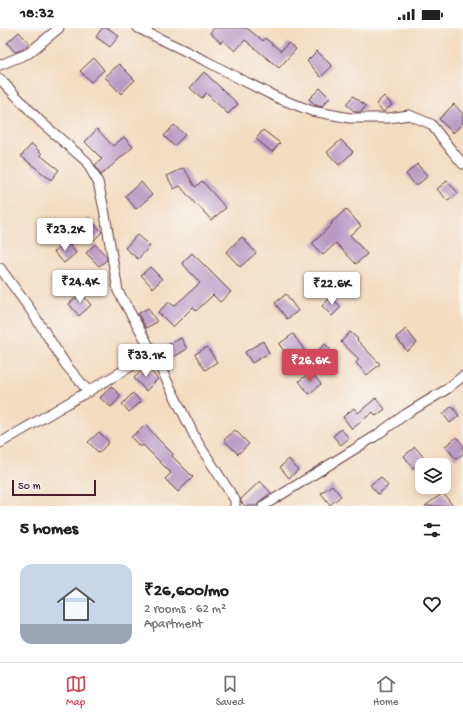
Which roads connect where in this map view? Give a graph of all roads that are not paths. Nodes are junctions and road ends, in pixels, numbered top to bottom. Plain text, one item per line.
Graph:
1 (59, 28) edge
2 (138, 28) edge
3 (0, 65) edge
4 (0, 80) edge
5 (463, 164) edge
6 (0, 268) edge
7 (154, 355) junction
8 (463, 376) edge
9 (88, 392) junction
10 (0, 443) edge
11 (235, 506) edge
12 (263, 506) edge

1 - 3 street
2 - 5 street
4 - 7 street
6 - 9 street
7 - 9 street
7 - 11 street
8 - 12 street
9 - 10 street

